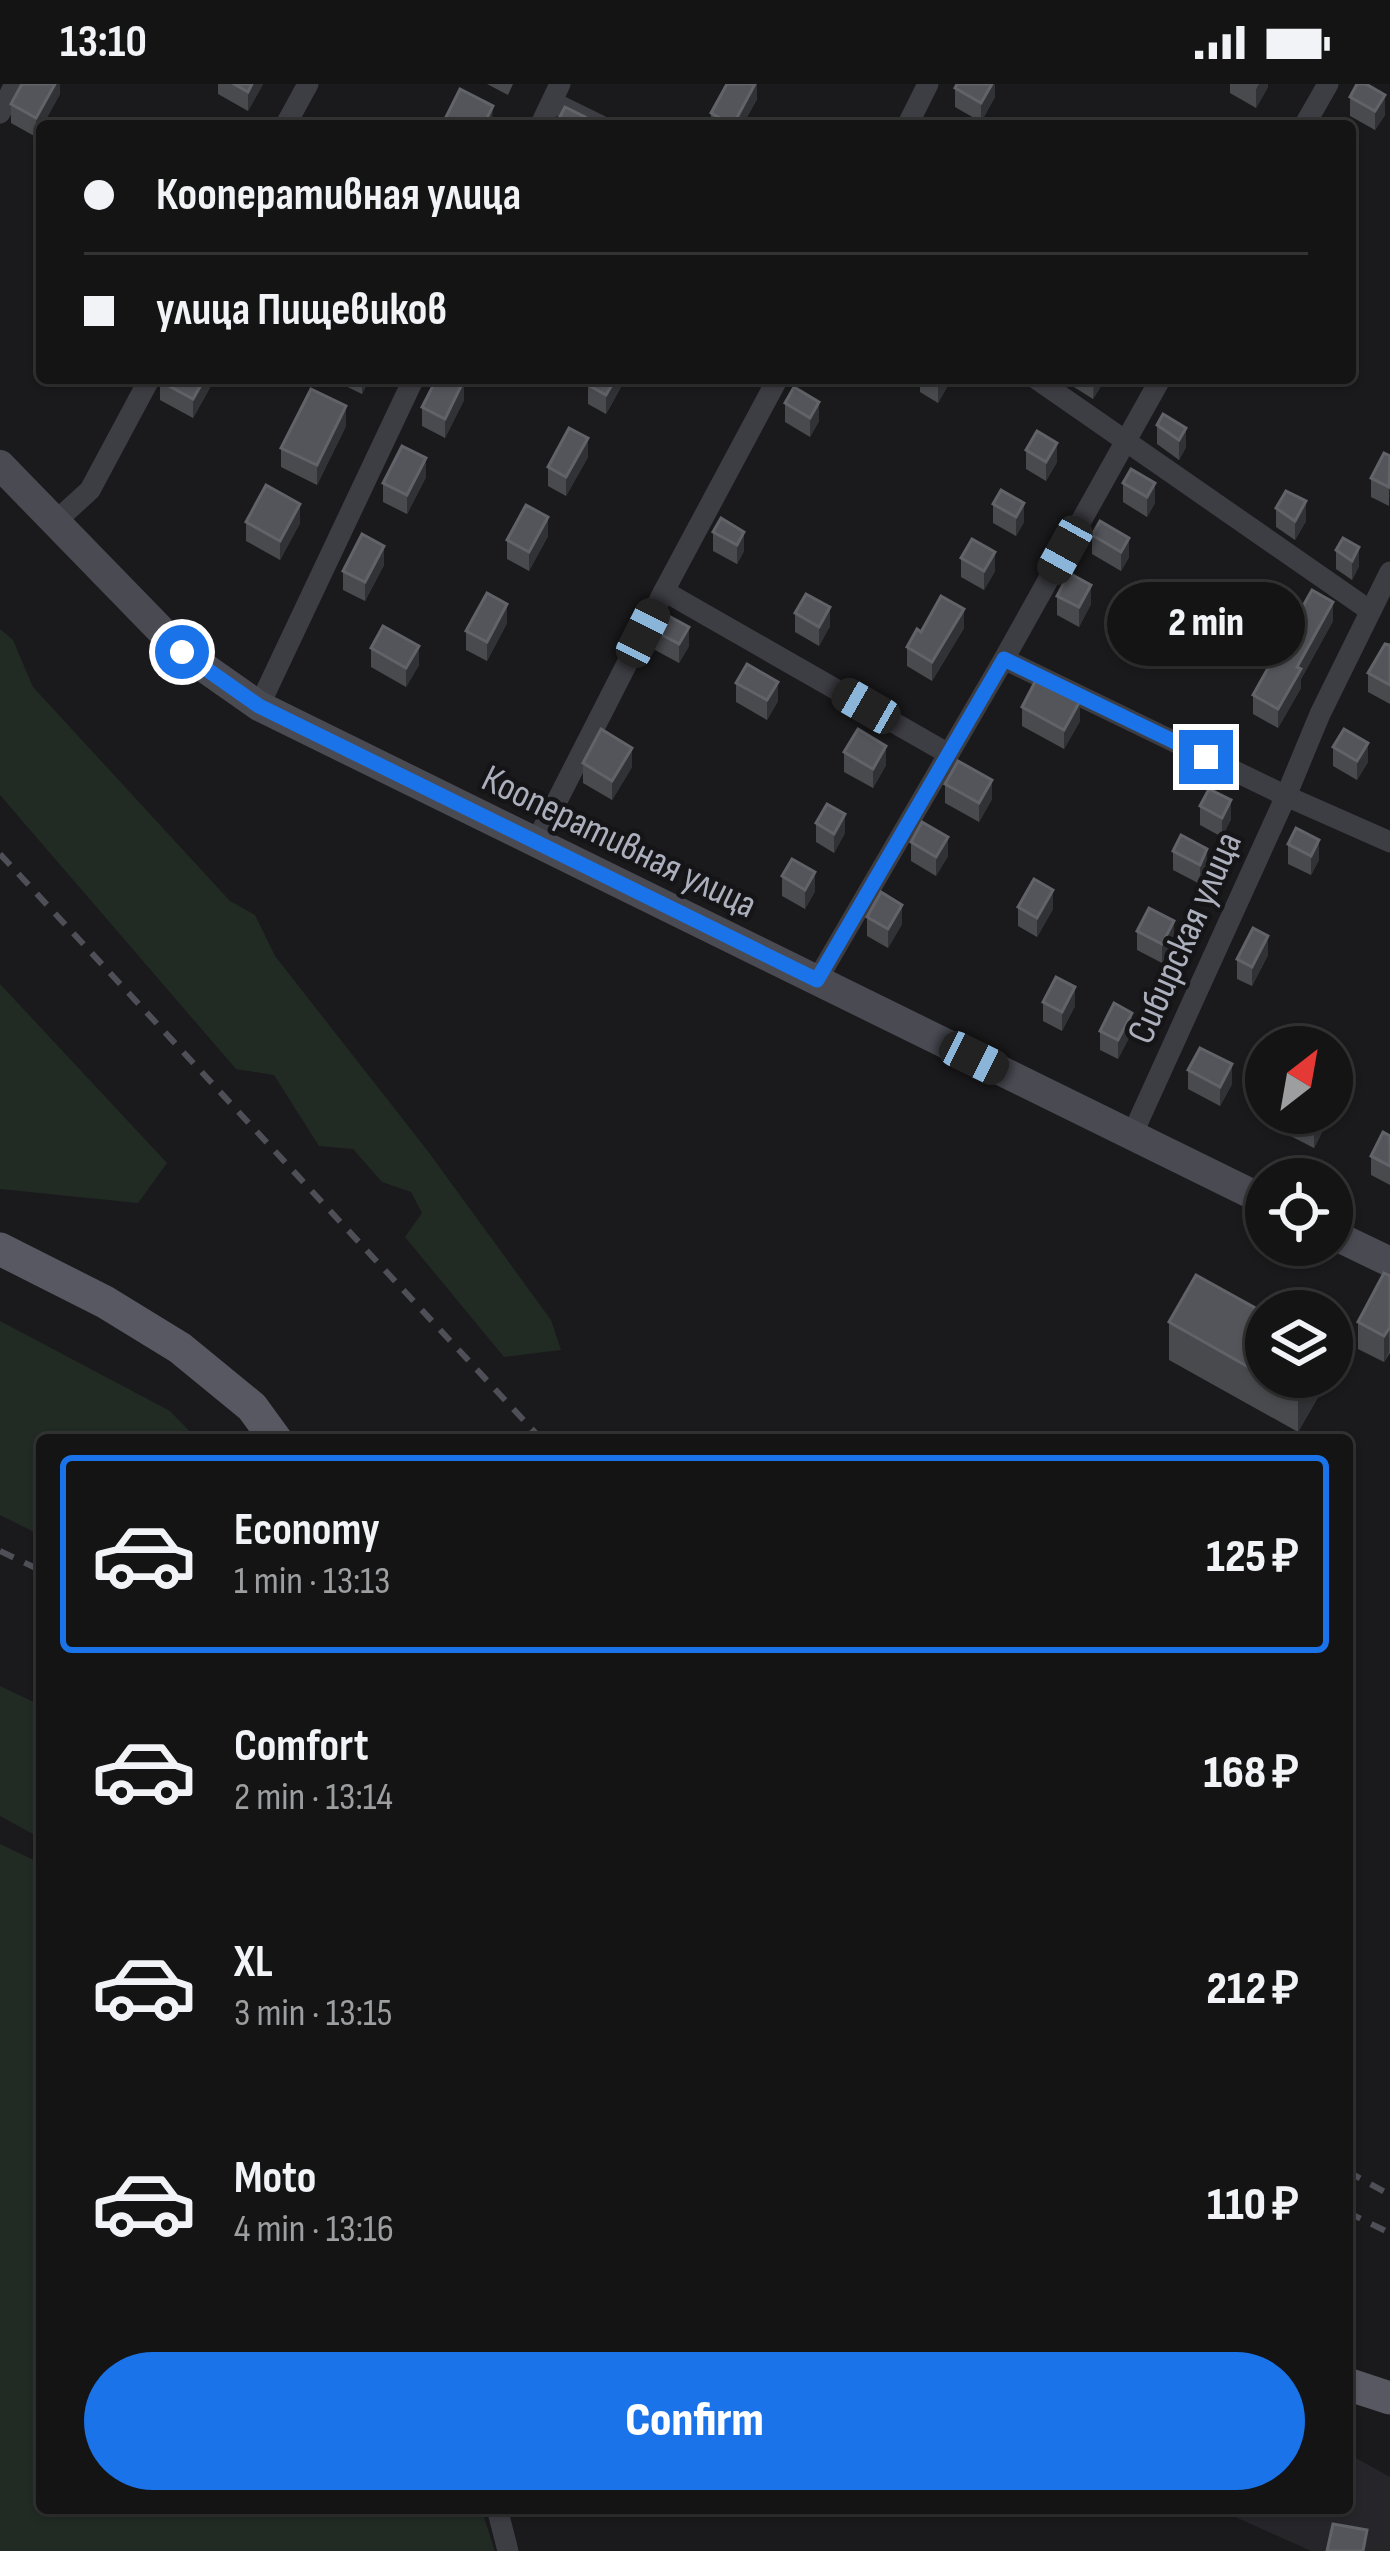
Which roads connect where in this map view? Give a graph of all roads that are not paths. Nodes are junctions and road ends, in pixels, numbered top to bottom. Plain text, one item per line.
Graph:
1 (15, 84) edge
2 (308, 84) edge
3 (928, 84) edge
4 (1328, 84) edge
5 (556, 93) edge
6 (0, 113) edge
7 (288, 120) edge
8 (543, 120) edge
9 (593, 120) edge
10 (910, 120) edge
11 (1307, 120) edge
12 (147, 384) edge
13 (411, 384) edge
14 (775, 384) edge
15 (1044, 384) edge
16 (1158, 384) edge
17 (1125, 441) junction
18 (0, 465) edge
19 (56, 520) junction
20 (1390, 572) edge
21 (664, 591) junction
22 (1369, 610) junction
23 (1004, 659) junction
24 (259, 706) junction
25 (947, 753) junction
26 (1286, 796) junction
27 (536, 842) junction
28 (1390, 842) edge
29 (817, 980) junction
30 (1132, 1136) junction
31 (1245, 1191) edge
32 (1353, 1244) edge
33 (0, 1250) edge
34 (1390, 1262) edge
35 (272, 1434) edge
36 (1353, 2386) edge
37 (1390, 2398) edge
38 (499, 2514) edge
39 (508, 2551) edge

1 - 6 street
2 - 7 street
3 - 10 street
4 - 11 street
5 - 8 street
5 - 9 street
12 - 19 street
13 - 24 street
14 - 21 street
15 - 17 street
16 - 17 street
17 - 22 street
17 - 23 street
18 - 19 main road, Кооперативная улица
19 - 24 main road, Кооперативная улица
20 - 22 street, Сибирская улица
21 - 25 street
21 - 27 street
22 - 26 street, Сибирская улица
23 - 25 street
23 - 26 street
24 - 27 main road, Кооперативная улица
25 - 29 street
26 - 28 street
26 - 30 street, Сибирская улица
27 - 29 main road, Кооперативная улица
29 - 30 main road, Кооперативная улица
30 - 31 main road, Кооперативная улица
32 - 34 main road
33 - 35 main road
36 - 37 main road
38 - 39 street

